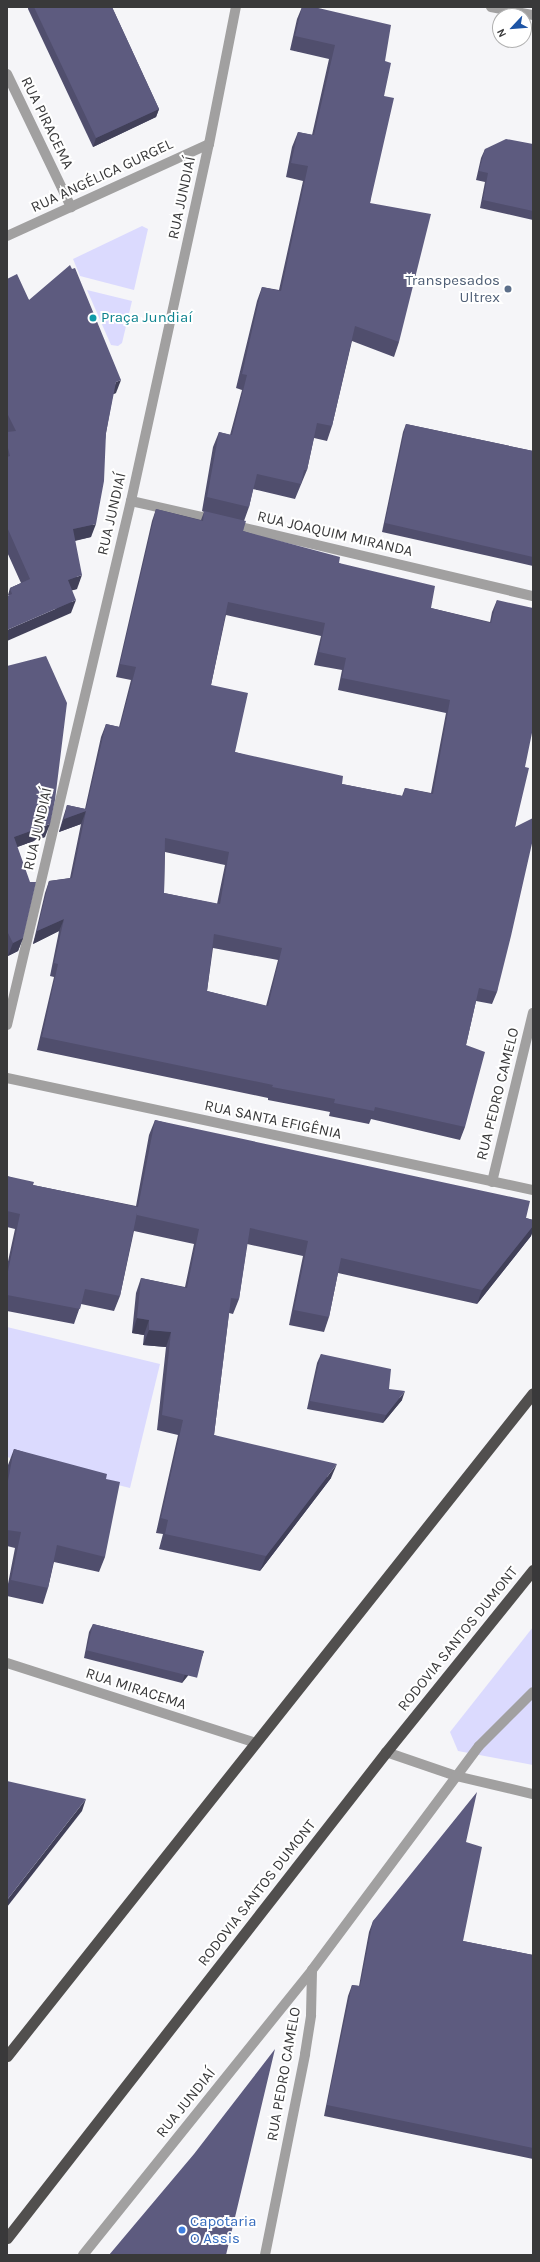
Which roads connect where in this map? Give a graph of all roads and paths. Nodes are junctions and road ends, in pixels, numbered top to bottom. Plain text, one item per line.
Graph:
1 (236, 7) edge
2 (491, 7) edge
3 (533, 15) edge
4 (7, 74) edge
5 (209, 144) junction
6 (71, 207) junction
7 (7, 236) edge
8 (131, 500) junction
9 (533, 596) edge
10 (533, 1013) edge
11 (7, 1025) edge
12 (7, 1078) edge
13 (492, 1182) junction
14 (533, 1190) edge
15 (533, 1393) edge
16 (533, 1570) edge
17 (7, 1663) edge
18 (533, 1692) edge
19 (256, 1743) junction
20 (386, 1752) junction
21 (456, 1776) junction
22 (533, 1794) edge
23 (312, 1970) junction
24 (7, 2056) edge
25 (7, 2238) edge
26 (83, 2255) edge
27 (265, 2255) edge

1 - 5 street, RUA JUNDIAÍ
2 - 3 street
4 - 6 street, RUA PIRACEMA
5 - 6 street, RUA ANGÉLICA GURGEL
5 - 8 street, RUA JUNDIAÍ
6 - 7 street, RUA ANGÉLICA GURGEL
8 - 9 street, RUA JOAQUIM MIRANDA
8 - 11 street, RUA JUNDIAÍ
10 - 13 street, RUA PEDRO CAMELO
12 - 13 street, RUA SANTA EFIGÊNIA
13 - 14 street, RUA SANTA EFIGÊNIA
15 - 19 highway
16 - 20 highway, RODOVIA SANTOS DUMONT
17 - 19 street, RUA MIRACEMA
18 - 21 street
19 - 24 highway
20 - 21 street
20 - 25 highway, RODOVIA SANTOS DUMONT
21 - 22 street
21 - 23 street
23 - 26 street, RUA JUNDIAÍ
23 - 27 street, RUA PEDRO CAMELO

